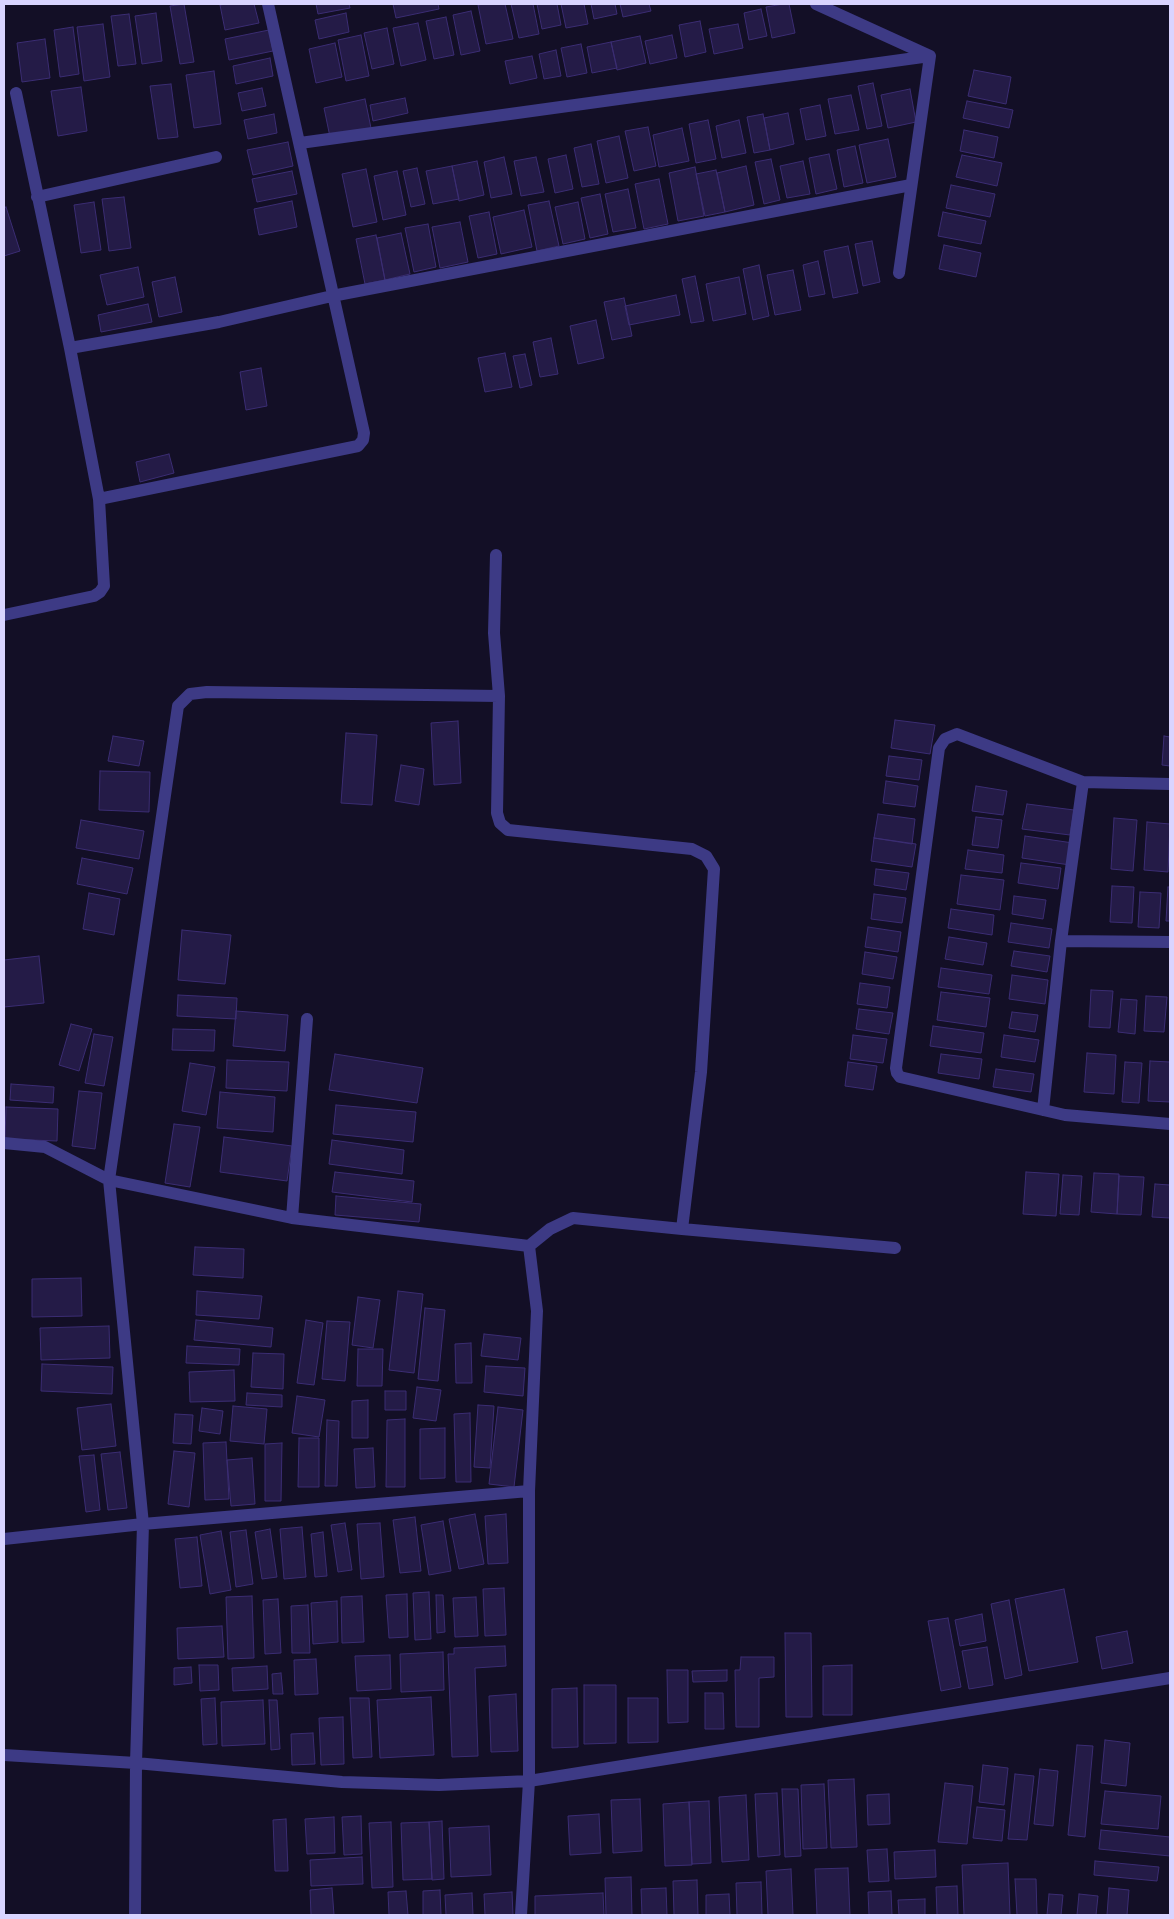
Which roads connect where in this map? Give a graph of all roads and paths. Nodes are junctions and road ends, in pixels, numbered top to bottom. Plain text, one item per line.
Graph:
1 (268, 4) edge
2 (816, 4) edge
3 (930, 56) junction
4 (16, 93) dead end
5 (300, 143) junction
6 (216, 157) dead end
7 (911, 185) junction
8 (37, 197) junction
9 (899, 273) dead end
10 (332, 296) junction
11 (70, 348) junction
12 (99, 499) junction
13 (496, 555) dead end
14 (4, 615) edge
15 (499, 696) junction
16 (1083, 782) junction
17 (1170, 784) edge
18 (1061, 941) junction
19 (1170, 942) edge
20 (307, 1019) dead end
21 (1044, 1110) junction
22 (1170, 1124) edge
23 (4, 1143) edge
24 (109, 1180) junction
25 (292, 1218) junction
26 (682, 1229) junction
27 (529, 1246) junction
28 (895, 1248) dead end
29 (529, 1491) junction
30 (142, 1524) junction
31 (4, 1539) edge
32 (1170, 1678) edge
33 (4, 1755) edge
34 (136, 1763) junction
35 (528, 1781) junction
36 (135, 1915) edge
37 (521, 1915) edge

1 - 5 street
2 - 3 street
3 - 5 street
3 - 7 street
4 - 8 street
5 - 10 street
6 - 8 street
7 - 9 street
7 - 10 street
8 - 11 street
10 - 11 street
10 - 12 street
11 - 12 street
12 - 14 street
13 - 15 street
15 - 24 street
15 - 26 street
16 - 17 street
16 - 18 street
16 - 21 street
18 - 19 street
18 - 21 street
20 - 25 street
21 - 22 street
23 - 24 street
24 - 25 street
24 - 30 street
25 - 27 street
26 - 27 street
26 - 28 street
27 - 29 street
29 - 30 street
29 - 35 street
30 - 31 street
30 - 34 street
32 - 35 street
33 - 34 street
34 - 35 street
34 - 36 street
35 - 37 street

